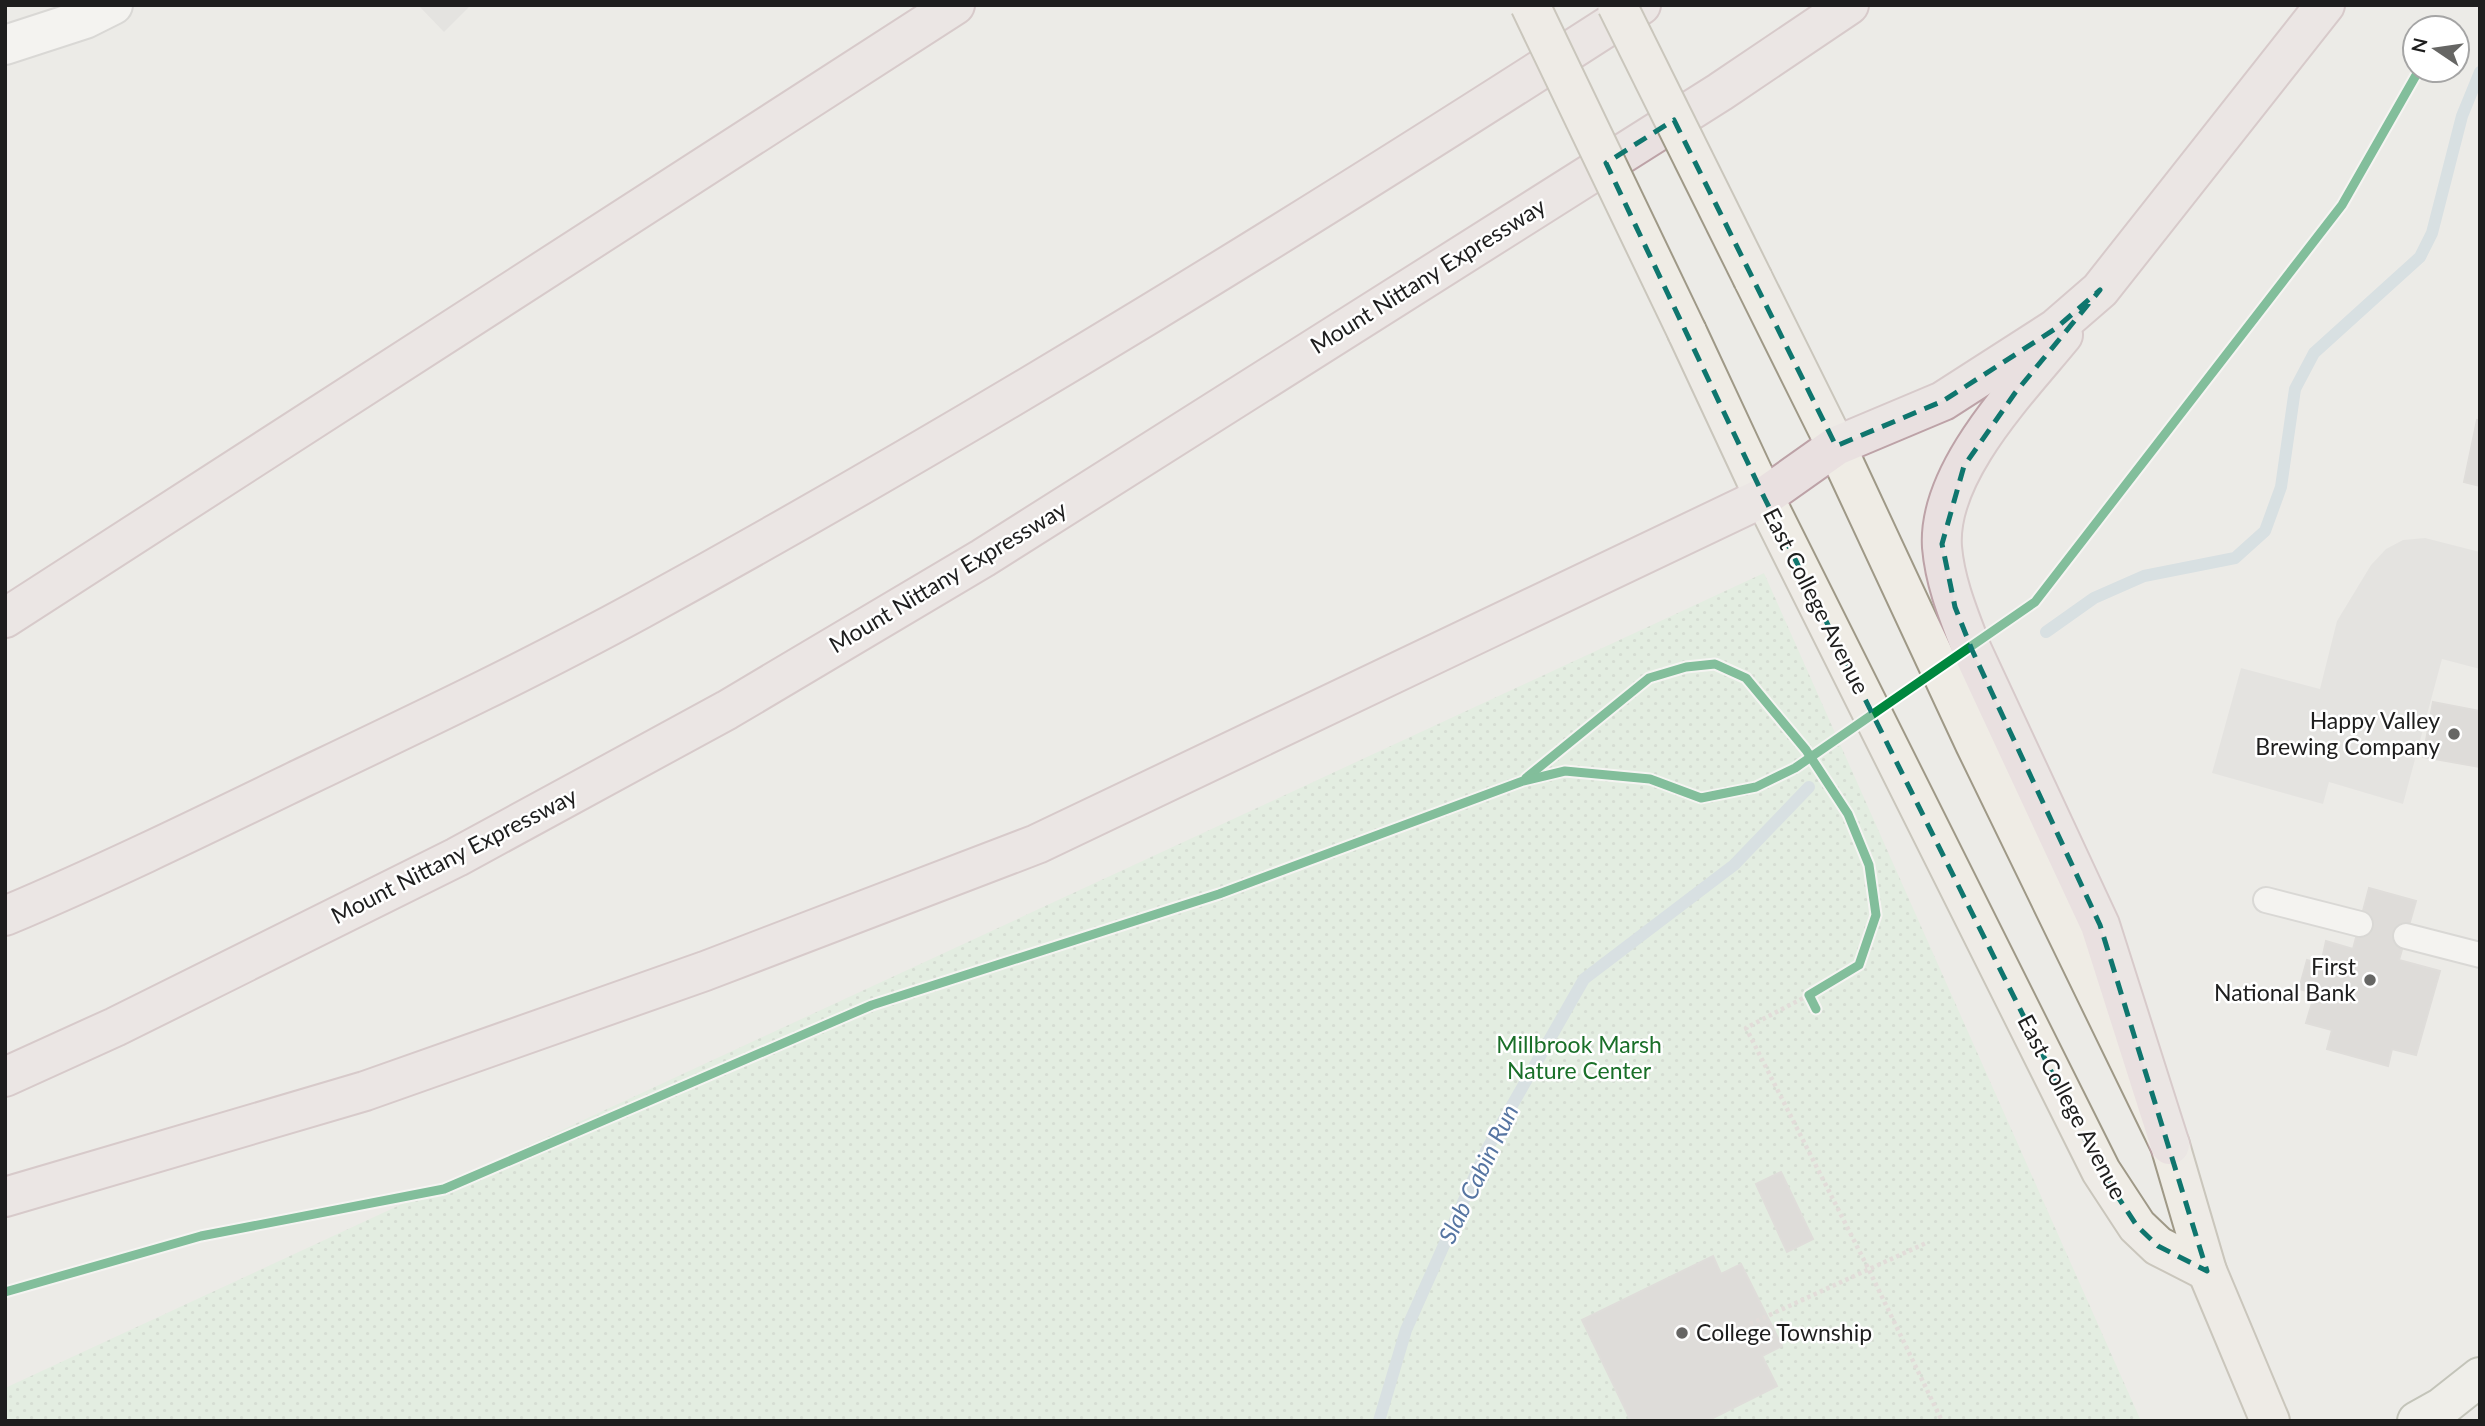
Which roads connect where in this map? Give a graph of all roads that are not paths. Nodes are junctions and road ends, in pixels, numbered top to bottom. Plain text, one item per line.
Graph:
1 (113, 5) edge
2 (955, 5) edge
3 (1530, 5) edge
4 (1618, 5) edge
5 (1641, 5) edge
6 (1849, 5) edge
7 (2325, 5) edge
8 (5, 45) edge
9 (2101, 290) junction
10 (1836, 446) junction
11 (1764, 497) junction
12 (5, 618) edge
13 (2266, 900) dead end
14 (5, 916) edge
15 (2360, 924) dead end
16 (2406, 936) dead end
17 (2480, 954) edge
18 (5, 1077) edge
19 (2170, 1145) junction
20 (5, 1196) edge
21 (2207, 1271) junction
22 (2480, 1377) edge
23 (2270, 1421) edge
24 (2417, 1421) edge

1 - 8 street
2 - 12 highway
3 - 11 main road, East College Avenue, bridge
4 - 10 main road, bridge
5 - 14 highway
6 - 18 highway, Mount Nittany Expressway
7 - 9 highway
9 - 10 highway
9 - 19 highway
10 - 11 highway
10 - 19 main road
11 - 20 highway
11 - 21 main road, East College Avenue
13 - 15 lane
16 - 17 lane
19 - 21 main road
21 - 23 main road
22 - 24 main road

